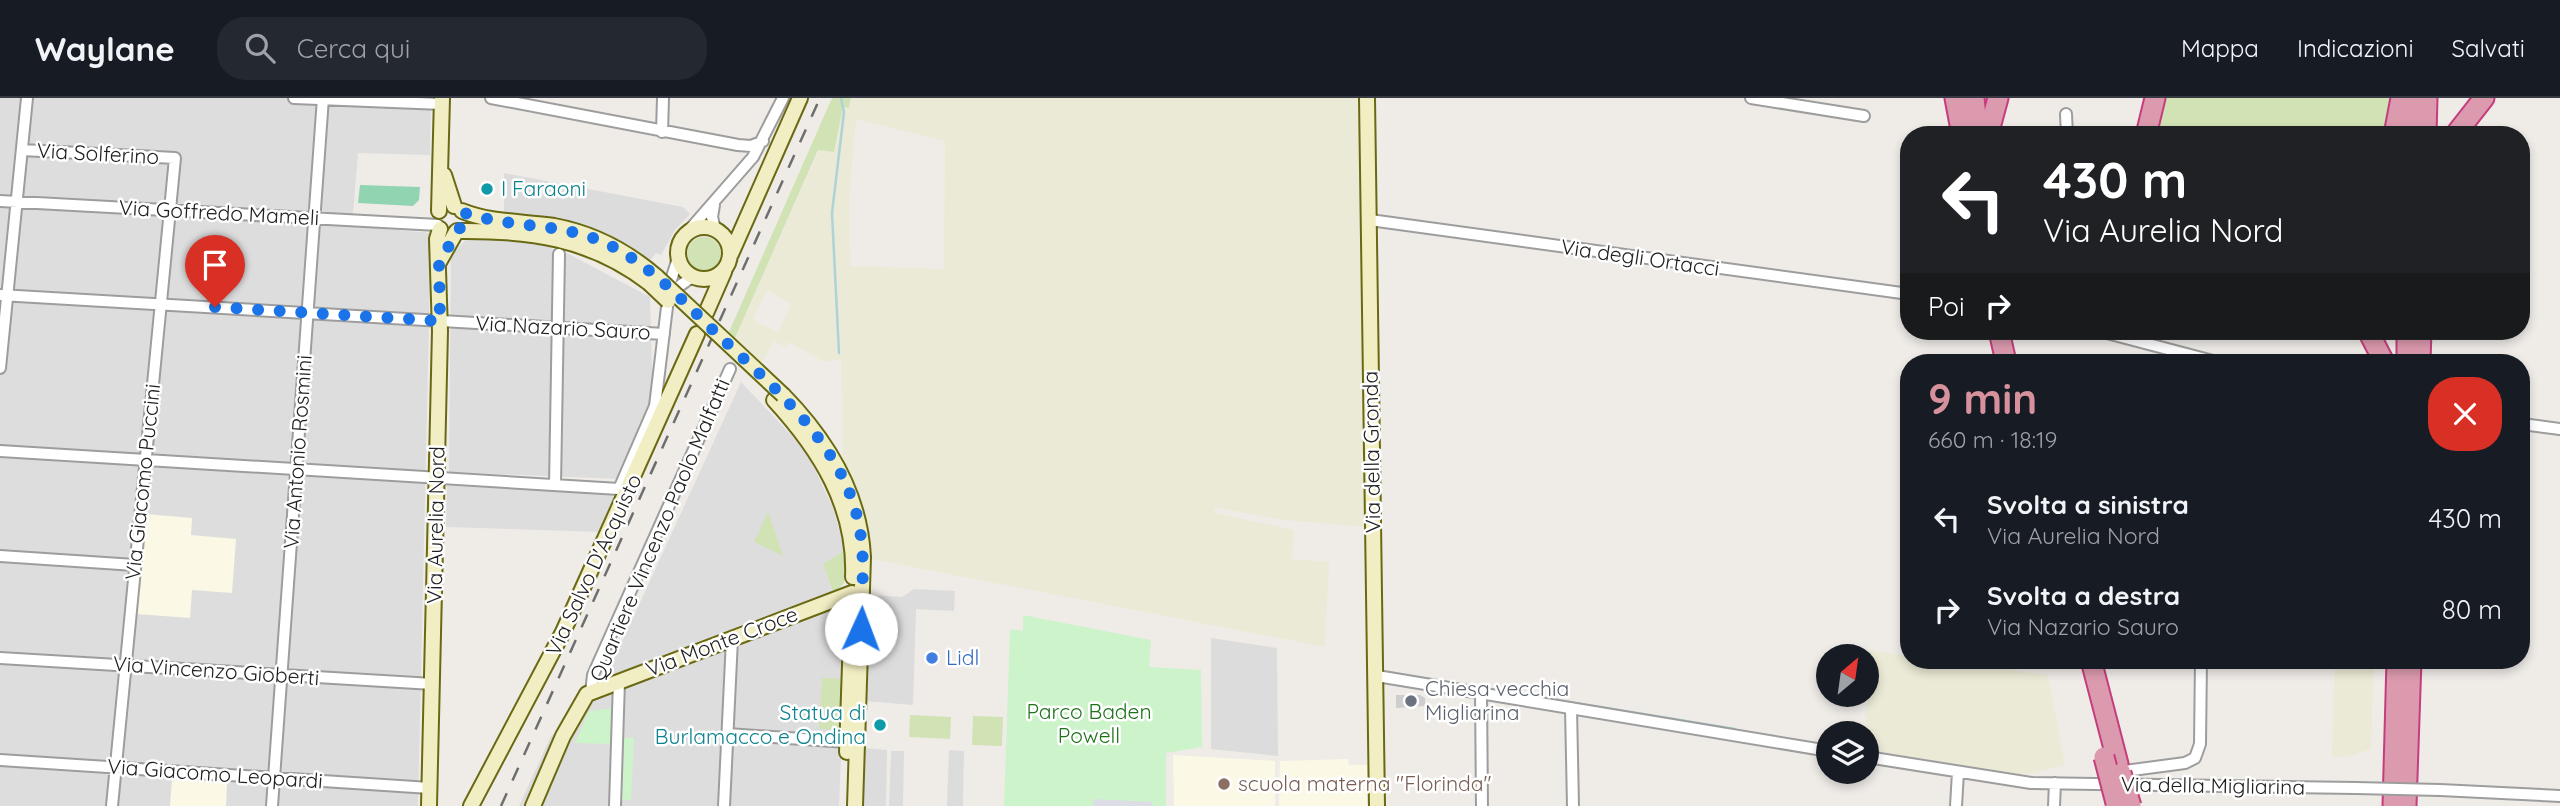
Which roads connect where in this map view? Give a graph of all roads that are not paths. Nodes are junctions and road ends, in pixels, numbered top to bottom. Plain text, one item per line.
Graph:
1 (27, 98) edge
2 (294, 98) edge
3 (491, 98) edge
4 (663, 98) edge
5 (783, 98) edge
6 (800, 98) edge
7 (1367, 98) edge
8 (1751, 98) edge
9 (1955, 98) edge
10 (1965, 98) edge
11 (1974, 98) edge
12 (1998, 98) edge
13 (2142, 98) edge
14 (2155, 98) edge
15 (2401, 98) edge
16 (2413, 98) edge
17 (2427, 98) edge
18 (2484, 98) edge
19 (323, 99) edge
20 (442, 101) edge
21 (2066, 114) dead end
22 (1864, 116) dead end
23 (1960, 126) edge
24 (1967, 126) edge
25 (1977, 126) edge
26 (1990, 126) edge
27 (2067, 126) edge
28 (2136, 126) edge
29 (2148, 126) edge
30 (2396, 126) edge
31 (2412, 126) edge
32 (2426, 126) edge
33 (2462, 126) edge
34 (662, 132) junction
35 (763, 141) junction
36 (731, 144) junction
37 (22, 150) junction
38 (441, 150) junction
39 (174, 158) joint
40 (737, 174) junction
41 (0, 201) edge
42 (17, 202) junction
43 (715, 202) junction
44 (458, 209) junction
45 (170, 211) junction
46 (748, 217) junction
47 (315, 218) junction
48 (1370, 220) junction
49 (439, 221) junction
50 (456, 231) junction
51 (719, 232) junction
52 (684, 236) junction
53 (559, 254) dead end
54 (730, 254) junction
55 (678, 258) junction
56 (439, 262) junction
57 (724, 271) junction
58 (696, 278) junction
59 (664, 281) junction
60 (1900, 293) edge
61 (4, 295) edge
62 (161, 304) junction
63 (667, 307) dead end
64 (307, 312) junction
65 (440, 321) junction
66 (558, 327) junction
67 (664, 334) junction
68 (697, 334) dead end
69 (2129, 340) edge
70 (2176, 354) edge
71 (0, 368) edge
72 (730, 369) dead end
73 (2530, 425) edge
74 (2560, 429) edge
75 (0, 451) edge
76 (145, 460) junction
77 (297, 470) junction
78 (437, 479) junction
79 (555, 485) junction
80 (0, 556) edge
81 (135, 565) junction
82 (857, 598) junction
83 (732, 639) junction
84 (0, 658) edge
85 (125, 665) junction
86 (2083, 669) edge
87 (2093, 669) edge
88 (2201, 669) edge
89 (2397, 669) edge
90 (2411, 669) edge
91 (282, 676) junction
92 (1377, 676) junction
93 (619, 681) junction
94 (433, 684) junction
95 (591, 692) junction
96 (1481, 693) junction
97 (1571, 708) junction
98 (727, 734) junction
99 (847, 741) junction
100 (1816, 749) edge
101 (1879, 759) edge
102 (0, 760) edge
103 (2111, 760) junction
104 (116, 767) junction
105 (1958, 772) junction
106 (274, 777) junction
107 (2055, 783) junction
108 (2084, 783) junction
109 (430, 788) junction
110 (2560, 796) edge
111 (2121, 805) edge
112 (112, 806) edge
113 (272, 806) edge
114 (429, 806) edge
115 (437, 806) edge
116 (473, 806) edge
117 (533, 806) edge
118 (615, 806) edge
119 (724, 806) edge
120 (846, 806) edge
121 (855, 806) edge
122 (1377, 806) edge
123 (1482, 806) edge
124 (1573, 806) edge
125 (1956, 806) edge
126 (2054, 806) edge
127 (2393, 806) edge
128 (2406, 806) edge

1 - 37 street
2 - 19 street
3 - 34 street
4 - 34 street
5 - 35 street
6 - 46 street
7 - 48 street, Via della Gronda
8 - 22 street
9 - 23 highway
10 - 24 highway
11 - 25 highway
12 - 26 highway
13 - 28 highway
14 - 29 highway
15 - 30 highway
16 - 31 highway
17 - 32 highway
18 - 33 highway
19 - 20 street
19 - 47 street, Via Antonio Rosmini
20 - 38 street, Via Aurelia Nord
21 - 27 street
34 - 36 street
35 - 36 street
35 - 40 street
36 - 40 street
37 - 39 street, Via Solferino
37 - 42 street
38 - 44 street, Via Aurelia Nord
38 - 49 street, Via Aurelia Nord
39 - 45 street, Via Giacomo Puccini
40 - 43 street
41 - 42 street, Via Goffredo Mameli
42 - 45 street, Via Goffredo Mameli
42 - 61 street
43 - 51 street
43 - 52 street
44 - 49 street
44 - 50 street
44 - 59 street
45 - 47 street, Via Goffredo Mameli
45 - 62 street, Via Giacomo Puccini
46 - 51 street
46 - 54 street
47 - 49 street, Via Goffredo Mameli
47 - 64 street, Via Antonio Rosmini
48 - 60 street, Via degli Ortacci
48 - 92 street, Via della Gronda
49 - 50 street
49 - 56 street, Via Aurelia Nord
50 - 56 street
50 - 59 street
51 - 52 street
51 - 54 street
52 - 55 street
53 - 66 street
54 - 57 street
55 - 58 street
55 - 59 street
56 - 65 street, Via Aurelia Nord
57 - 58 street
57 - 58 street
58 - 59 street
59 - 82 street, bridge
61 - 62 street, Via Nazario Sauro
61 - 71 street
62 - 64 street, Via Nazario Sauro
62 - 76 street, Via Giacomo Puccini
63 - 67 street
64 - 65 street, Via Nazario Sauro
64 - 77 street, Via Antonio Rosmini
65 - 66 street, Via Nazario Sauro
65 - 78 street, Via Aurelia Nord
66 - 67 street, Via Nazario Sauro
66 - 79 street
67 - 79 street
68 - 116 street, Via Salvo D'Acquisto
69 - 70 street
72 - 95 street, Quartiere Vincenzo Paolo Malfatti
73 - 74 street
75 - 76 street
76 - 77 street
76 - 81 street, Via Giacomo Puccini
77 - 78 street
77 - 91 street, Via Antonio Rosmini
78 - 79 street
78 - 94 street, Via Aurelia Nord
80 - 81 street
81 - 85 street, Via Giacomo Puccini
82 - 83 street, Via Monte Croce
82 - 99 street
82 - 121 street
83 - 93 street, Via Monte Croce
83 - 98 street
84 - 85 street, Via Vincenzo Gioberti
85 - 91 street, Via Vincenzo Gioberti
85 - 104 street, Via Giacomo Puccini
86 - 103 highway
87 - 103 highway
88 - 108 street
89 - 127 highway
90 - 128 highway
91 - 94 street, Via Vincenzo Gioberti
91 - 106 street, Via Antonio Rosmini
92 - 96 street
92 - 122 street, Via della Gronda
93 - 95 street, Via Monte Croce
93 - 118 street
94 - 109 street, Via Aurelia Nord
95 - 117 street
96 - 97 street
96 - 123 street
97 - 100 street
97 - 124 street
98 - 99 street
98 - 119 street
99 - 120 street
101 - 105 street, Via della Migliarina
102 - 104 street, Via Giacomo Leopardi
103 - 111 highway, bridge
104 - 106 street, Via Giacomo Leopardi
104 - 112 street, Via Giacomo Puccini
105 - 107 street, Via della Migliarina
105 - 125 street
106 - 109 street, Via Giacomo Leopardi
106 - 113 street, Via Antonio Rosmini
107 - 108 street, Via della Migliarina
107 - 126 street
108 - 110 street, Via della Migliarina, bridge
109 - 114 street, Via Aurelia Nord
109 - 115 street, Via Aurelia Nord

